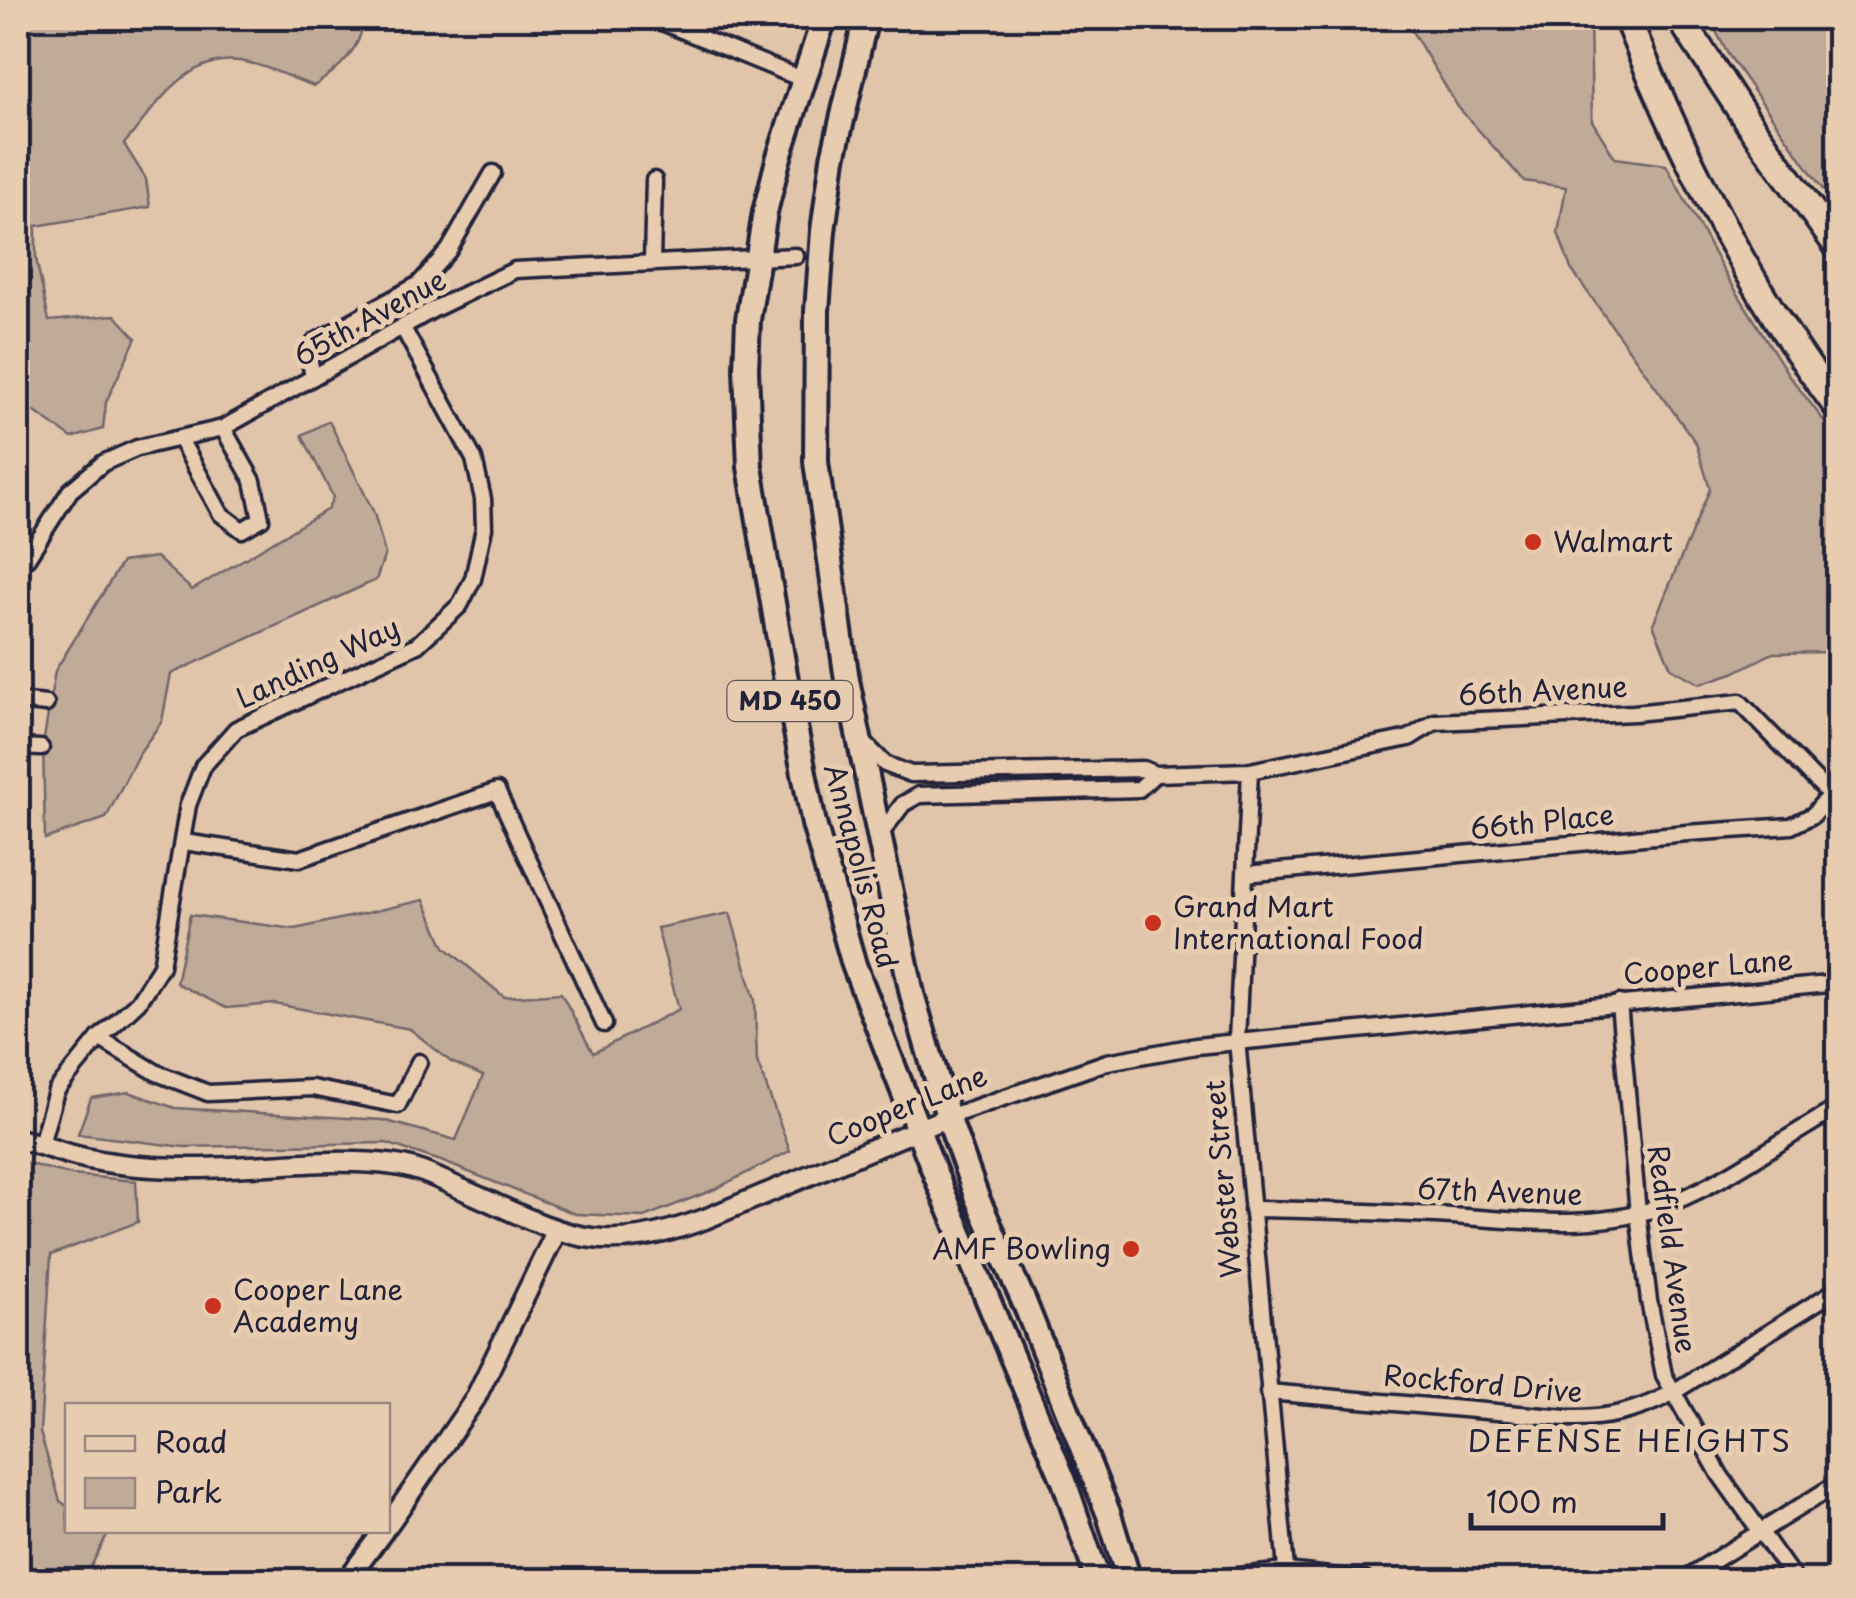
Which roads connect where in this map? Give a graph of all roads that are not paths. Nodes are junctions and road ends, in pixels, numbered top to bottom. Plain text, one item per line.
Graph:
1 (652, 18) edge
2 (824, 18) edge
3 (866, 18) edge
4 (1628, 18) edge
5 (1680, 18) edge
6 (802, 79) junction
7 (492, 173) dead end
8 (654, 180) dead end
9 (1838, 247) edge
10 (796, 256) dead end
11 (757, 258) junction
12 (652, 262) junction
13 (419, 284) junction
14 (434, 309) junction
15 (403, 328) junction
16 (313, 377) junction
17 (1838, 408) edge
18 (223, 428) junction
19 (180, 439) junction
20 (26, 558) dead end
21 (18, 702) edge
22 (46, 704) dead end
23 (859, 737) junction
24 (18, 746) edge
25 (41, 748) dead end
26 (1250, 772) junction
27 (1155, 774) junction
28 (1834, 798) edge
29 (879, 837) junction
30 (184, 842) junction
31 (1246, 874) junction
32 (1838, 983) edge
33 (1619, 1003) junction
34 (604, 1024) dead end
35 (99, 1038) junction
36 (1237, 1040) junction
37 (419, 1062) dead end
38 (1838, 1108) edge
39 (948, 1117) junction
40 (920, 1128) junction
41 (18, 1139) edge
42 (41, 1144) junction
43 (1252, 1210) junction
44 (1638, 1214) junction
45 (556, 1232) junction
46 (1838, 1289) edge
47 (1268, 1392) junction
48 (1672, 1394) junction
49 (1838, 1483) edge
50 (390, 1522) edge
51 (382, 1533) edge
52 (1760, 1535) junction
53 (1286, 1576) edge
54 (347, 1580) edge
55 (1098, 1580) edge
56 (1129, 1580) edge
57 (1201, 1580) edge
58 (1365, 1580) edge
59 (1683, 1580) edge
60 (1795, 1580) edge

1 - 6 street
2 - 6 main road, Annapolis Road / MD 450
3 - 23 main road, Annapolis Road / MD 450
4 - 17 highway
5 - 9 highway
6 - 11 main road, Annapolis Road / MD 450
7 - 13 street
8 - 12 street
10 - 11 street, 65th Avenue
11 - 12 street, 65th Avenue
11 - 40 main road, Annapolis Road / MD 450
12 - 14 street, 65th Avenue
13 - 14 street
13 - 16 street
14 - 15 street, 65th Avenue
15 - 16 street, 65th Avenue
15 - 30 street, Landing Way
16 - 18 street, 65th Avenue
18 - 19 street, 65th Avenue
18 - 19 street
19 - 20 street, 65th Avenue
21 - 22 street
23 - 27 street, 66th Avenue
23 - 29 main road, Annapolis Road / MD 450
24 - 25 street
26 - 27 street, 66th Avenue
26 - 28 street, 66th Avenue
26 - 31 street, Webster Street
27 - 29 street, 66th Avenue
28 - 31 street, 66th Place
29 - 39 main road, Annapolis Road / MD 450
30 - 34 street
30 - 35 street, Landing Way
31 - 36 street, Webster Street
32 - 33 street, Cooper Lane
33 - 36 street, Cooper Lane
33 - 44 street, Redfield Avenue
35 - 37 street
35 - 42 street, Landing Way
36 - 39 street, Cooper Lane
36 - 43 street, Webster Street
38 - 44 street, 67th Avenue
39 - 40 street, Cooper Lane
39 - 56 main road, Annapolis Road / MD 450
40 - 45 street, Cooper Lane
40 - 55 main road, Annapolis Road / MD 450
41 - 42 street, Cooper Lane
42 - 45 street, Cooper Lane
43 - 44 street, 67th Avenue
43 - 47 street, Webster Street
44 - 48 street, Redfield Avenue
45 - 50 street
46 - 48 street, Rockford Drive
47 - 48 street, Rockford Drive
47 - 53 street, Webster Street
48 - 52 street, Redfield Avenue
49 - 52 street
51 - 54 street
52 - 59 street
52 - 60 street, Redfield Avenue
53 - 57 street
53 - 58 street

